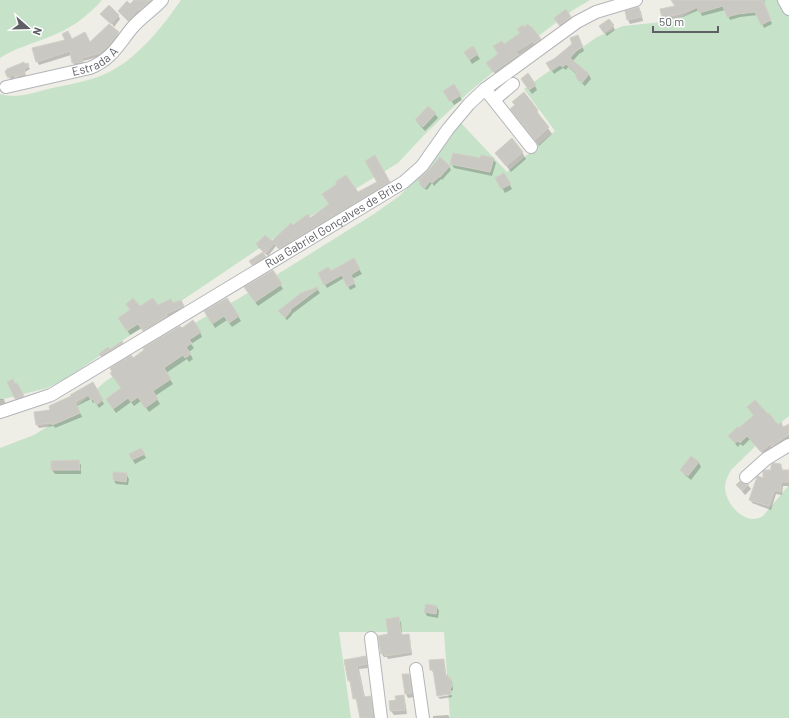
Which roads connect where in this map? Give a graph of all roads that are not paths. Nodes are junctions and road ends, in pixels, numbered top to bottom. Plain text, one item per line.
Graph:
1 (162, 0) edge
2 (636, 0) edge
3 (784, 0) edge
4 (789, 9) edge
5 (513, 84) dead end
6 (6, 87) dead end
7 (485, 89) junction
8 (494, 100) junction
9 (531, 147) dead end
10 (0, 412) edge
11 (789, 445) edge
12 (746, 477) dead end
13 (372, 638) dead end
14 (416, 669) dead end
15 (381, 718) edge
16 (423, 718) edge

1 - 6 street, Estrada A
2 - 7 street, Rua Gabriel Gonçalves de Brito
3 - 4 street
5 - 8 street
7 - 8 street
7 - 10 street, Rua Gabriel Gonçalves de Brito
8 - 9 street
11 - 12 street
13 - 15 street
14 - 16 street

